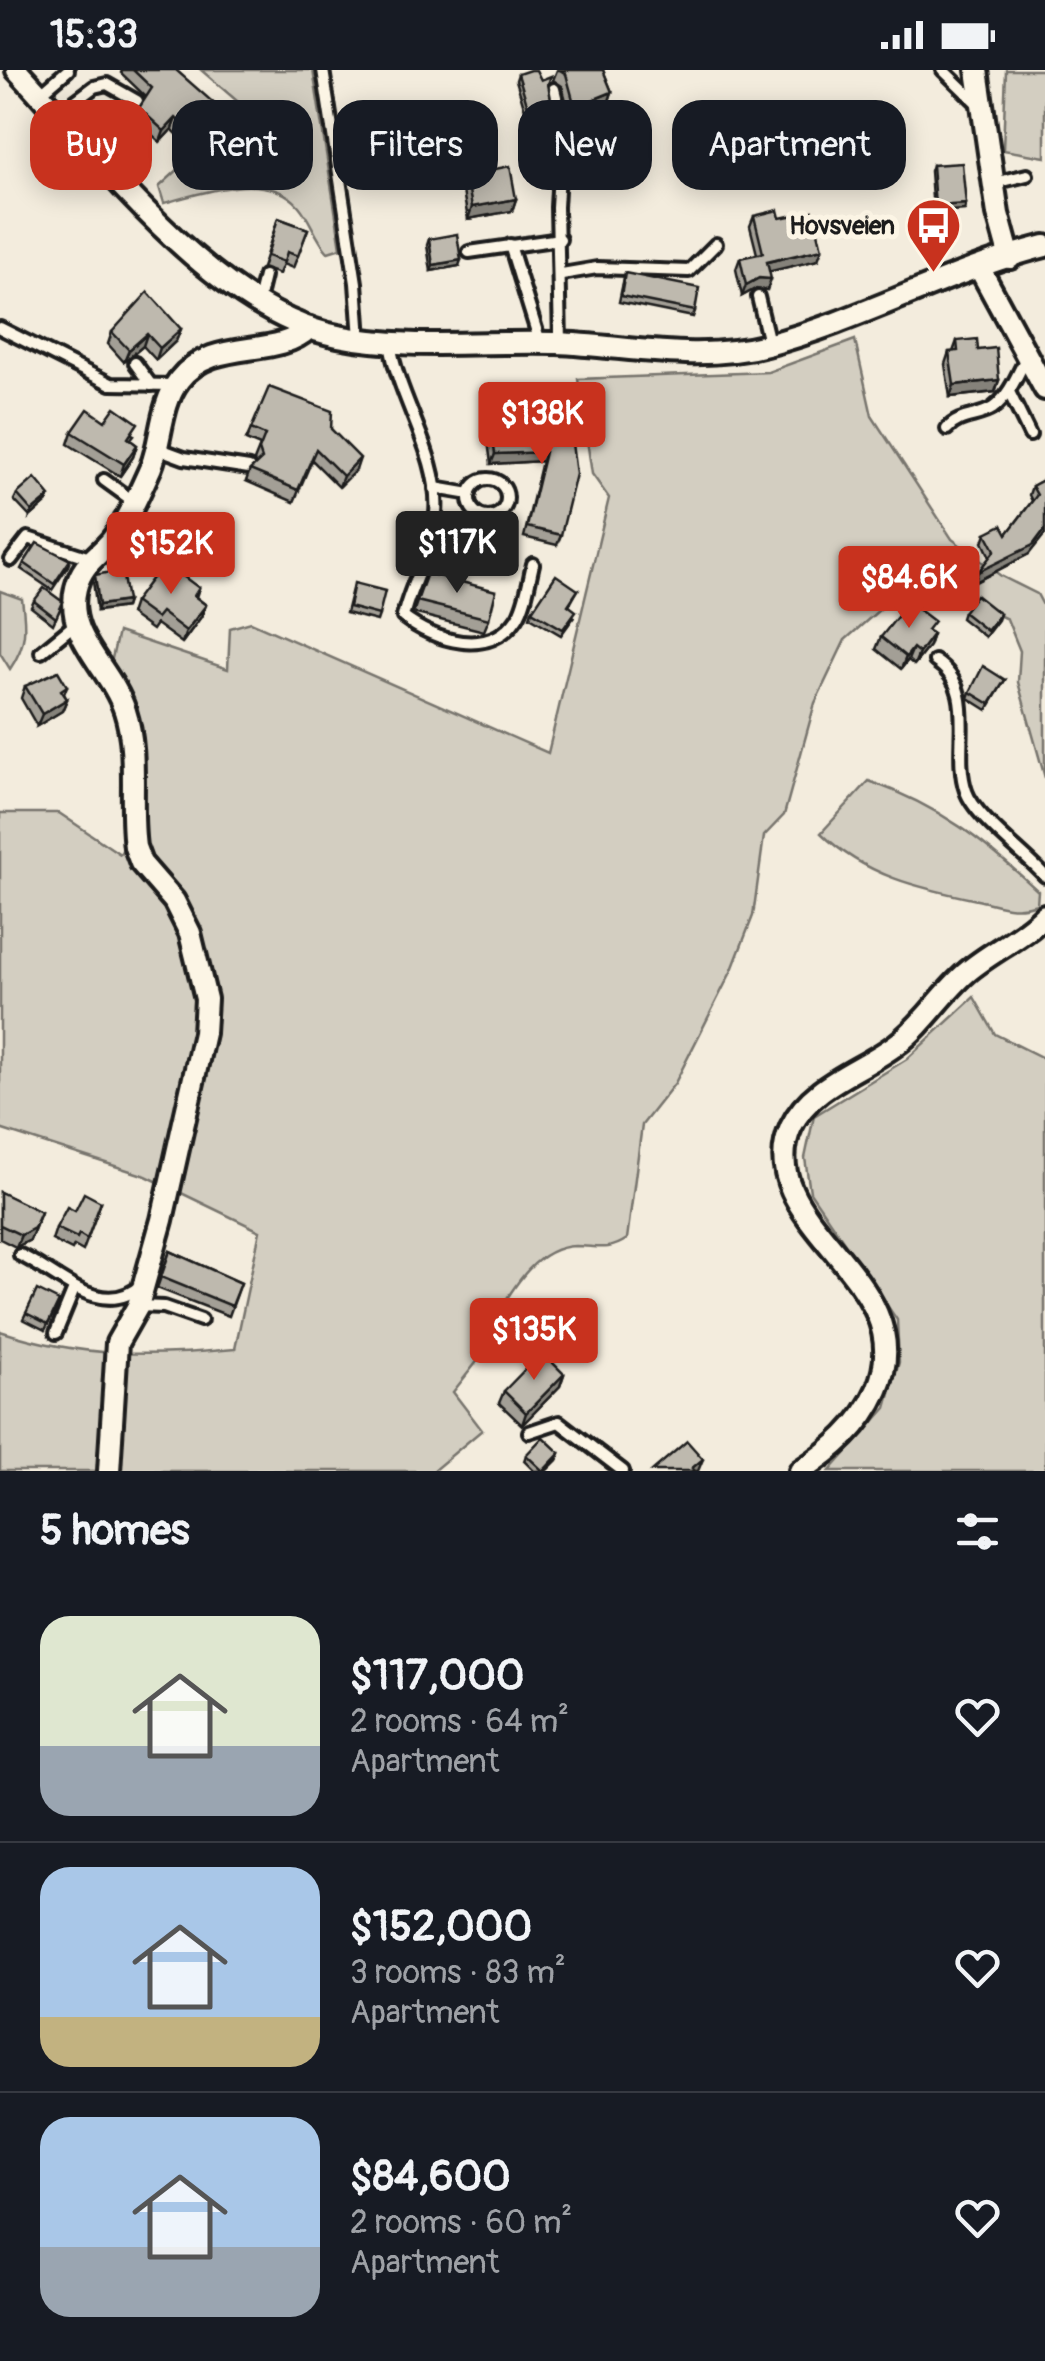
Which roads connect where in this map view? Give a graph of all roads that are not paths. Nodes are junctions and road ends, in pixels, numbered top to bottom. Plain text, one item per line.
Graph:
1 (17, 70) edge
2 (68, 70) edge
3 (323, 70) edge
4 (943, 70) edge
5 (977, 70) edge
6 (554, 89) edge
7 (40, 94) junction
8 (45, 100) edge
9 (77, 100) edge
10 (137, 100) dead end
11 (984, 108) junction
12 (1026, 175) dead end
13 (993, 183) junction
14 (129, 190) edge
15 (560, 239) junction
16 (716, 244) dead end
17 (510, 246) junction
18 (1045, 246) edge
19 (469, 252) dead end
20 (1010, 258) junction
21 (980, 269) junction
22 (562, 274) junction
23 (264, 276) dead end
24 (758, 297) dead end
25 (257, 306) junction
26 (0, 328) edge
27 (309, 328) junction
28 (360, 340) junction
29 (390, 342) junction
30 (550, 343) junction
31 (770, 344) junction
32 (1026, 358) junction
33 (135, 363) dead end
34 (150, 385) junction
35 (176, 385) junction
36 (1045, 390) edge
37 (1009, 392) junction
38 (947, 429) dead end
39 (1030, 435) dead end
40 (157, 448) junction
41 (249, 468) edge
42 (104, 480) dead end
43 (436, 488) junction
44 (470, 494) dead end
45 (133, 501) junction
46 (90, 558) junction
47 (11, 560) dead end
48 (533, 564) dead end
49 (74, 625) junction
50 (41, 652) dead end
51 (935, 661) dead end
52 (1045, 876) edge
53 (1045, 915) edge
54 (20, 1255) dead end
55 (145, 1281) junction
56 (74, 1289) junction
57 (138, 1306) junction
58 (201, 1320) dead end
59 (56, 1333) dead end
60 (530, 1432) dead end
61 (109, 1471) edge
62 (623, 1471) edge
63 (800, 1471) edge

1 - 7 street
2 - 7 lane
3 - 28 lane
4 - 11 lane
5 - 11 street
6 - 15 lane
7 - 8 street
9 - 10 lane
11 - 13 street
12 - 13 lane
13 - 20 street
14 - 25 street
15 - 17 lane
15 - 22 lane
16 - 22 lane
17 - 19 lane
17 - 30 lane
18 - 20 street
20 - 21 street
21 - 31 street
21 - 32 street
22 - 30 lane
23 - 25 lane
24 - 31 lane
25 - 27 street
26 - 34 lane
27 - 28 street
27 - 35 street
28 - 29 street
29 - 30 street
29 - 43 lane
30 - 31 street
32 - 36 street
32 - 37 lane
33 - 34 lane
34 - 35 lane
35 - 40 street
37 - 38 lane
37 - 39 lane
40 - 41 lane
40 - 45 street
42 - 45 lane
43 - 44 lane
43 - 48 lane
45 - 46 street
46 - 47 lane
46 - 49 street
49 - 50 lane
49 - 55 street
51 - 52 lane
53 - 63 street
54 - 56 lane
55 - 56 lane
55 - 57 street
56 - 59 lane
57 - 58 lane
57 - 61 street
60 - 62 lane

